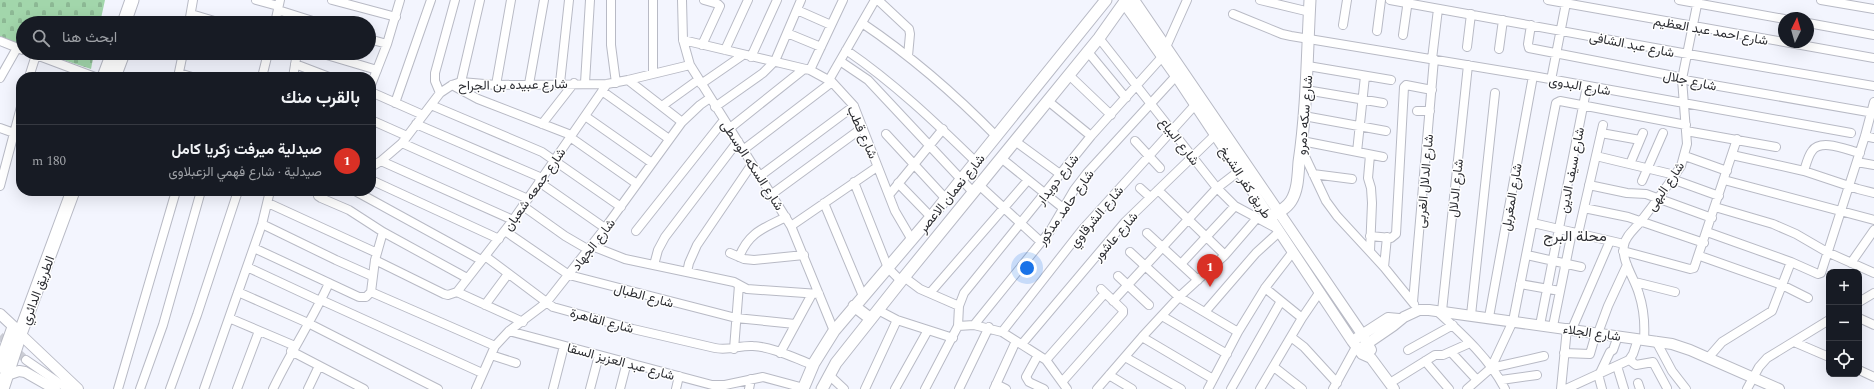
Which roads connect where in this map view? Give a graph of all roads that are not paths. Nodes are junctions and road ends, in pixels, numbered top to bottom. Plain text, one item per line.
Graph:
1 (132, 0) edge
2 (142, 0) edge
3 (194, 0) edge
4 (256, 0) edge
5 (332, 0) edge
6 (400, 0) edge
7 (431, 0) edge
8 (456, 0) edge
9 (480, 0) edge
10 (511, 0) edge
11 (544, 0) edge
12 (569, 0) edge
13 (590, 0) edge
14 (611, 0) edge
15 (653, 0) edge
16 (682, 0) edge
17 (704, 0) edge
18 (748, 0) edge
19 (777, 0) edge
20 (801, 0) edge
21 (875, 0) edge
22 (878, 0) edge
23 (1106, 0) edge
24 (1187, 0) edge
25 (1260, 0) edge
26 (1310, 0) edge
27 (1347, 0) edge
28 (1381, 0) edge
29 (1390, 0) edge
30 (1548, 0) edge
31 (1678, 0) edge
32 (1820, 0) edge
33 (840, 1) edge
34 (1128, 1) edge
35 (1408, 2) edge
36 (1698, 2) edge
37 (1566, 3) junction
38 (279, 5) edge
39 (1438, 9) junction
40 (1874, 9) edge
41 (797, 10) junction
42 (1310, 12) junction
43 (191, 14) joint
44 (1232, 14) dead end
45 (1471, 14) junction
46 (126, 16) edge
47 (136, 16) edge
48 (198, 16) edge
49 (277, 16) edge
50 (296, 16) edge
51 (396, 17) junction
52 (1778, 18) edge
53 (1503, 20) junction
54 (862, 23) junction
55 (831, 25) junction
56 (1343, 25) dead end
57 (1531, 25) junction
58 (1814, 25) edge
59 (1694, 27) junction
60 (1560, 30) junction
61 (1377, 32) dead end
62 (787, 33) junction
63 (1403, 34) dead end
64 (1874, 35) edge
65 (1099, 38) junction
66 (1309, 38) junction
67 (683, 40) junction
68 (376, 41) edge
69 (0, 42) edge
70 (387, 44) junction
71 (702, 45) junction
72 (821, 47) junction
73 (1467, 47) dead end
74 (16, 48) edge
75 (1499, 49) dead end
76 (725, 50) junction
77 (846, 50) junction
78 (1088, 52) junction
79 (1164, 52) junction
80 (1556, 52) junction
81 (1688, 54) junction
82 (16, 55) edge
83 (747, 56) junction
84 (908, 56) junction
85 (1874, 58) edge
86 (1433, 59) junction
87 (32, 60) edge
88 (49, 60) edge
89 (110, 60) edge
90 (120, 60) edge
91 (182, 60) edge
92 (266, 60) edge
93 (296, 60) edge
94 (343, 60) edge
95 (774, 60) junction
96 (840, 61) junction
97 (295, 64) junction
98 (690, 65) junction
99 (1468, 65) junction
100 (1308, 66) junction
101 (377, 70) joint
102 (807, 70) junction
103 (31, 72) edge
104 (82, 72) edge
105 (106, 72) edge
106 (116, 72) edge
107 (180, 72) edge
108 (263, 72) edge
109 (293, 72) edge
110 (316, 72) edge
111 (653, 74) junction
112 (1069, 75) junction
113 (1176, 76) junction
114 (1365, 76) junction
115 (1533, 76) junction
116 (0, 78) edge
117 (1682, 79) junction
118 (628, 80) junction
119 (1391, 80) dead end
120 (1551, 80) junction
121 (830, 81) junction
122 (461, 82) junction
123 (616, 82) junction
124 (700, 82) junction
125 (574, 83) junction
126 (585, 83) junction
127 (452, 84) junction
128 (529, 84) junction
129 (560, 84) junction
130 (606, 84) junction
131 (496, 85) junction
132 (1137, 86) junction
133 (1587, 86) junction
134 (1874, 86) edge
135 (1306, 90) junction
136 (1432, 90) junction
137 (602, 91) junction
138 (440, 93) junction
139 (1496, 93) dead end
140 (376, 94) edge
141 (1030, 96) junction
142 (710, 98) junction
143 (1126, 98) junction
144 (1362, 100) junction
145 (1874, 102) edge
146 (395, 103) junction
147 (1383, 103) dead end
148 (1046, 104) junction
149 (1151, 104) junction
150 (1195, 104) junction
151 (1684, 104) junction
152 (431, 105) junction
153 (1584, 105) junction
154 (662, 106) junction
155 (854, 106) junction
156 (716, 107) junction
157 (1417, 111) dead end
158 (1430, 111) junction
159 (1873, 113) edge
160 (423, 115) junction
161 (1111, 115) junction
162 (585, 116) junction
163 (1304, 116) junction
164 (724, 120) junction
165 (682, 122) junction
166 (376, 123) edge
167 (416, 124) junction
168 (542, 124) junction
169 (16, 126) edge
170 (1360, 126) junction
171 (0, 128) edge
172 (730, 128) junction
173 (862, 128) junction
174 (1686, 128) junction
175 (1171, 129) junction
176 (943, 130) junction
177 (1386, 131) dead end
178 (14, 133) junction
179 (1663, 133) dead end
180 (1851, 133) dead end
181 (886, 134) dead end
182 (1215, 135) junction
183 (571, 136) junction
184 (1091, 136) junction
185 (1865, 136) junction
186 (997, 137) junction
187 (1874, 138) edge
188 (669, 139) junction
189 (1737, 139) junction
190 (404, 140) junction
191 (738, 141) junction
192 (1015, 141) junction
193 (1135, 141) dead end
194 (1302, 145) junction
195 (929, 146) junction
196 (1776, 147) dead end
197 (743, 150) junction
198 (1357, 152) junction
199 (1860, 153) junction
200 (1148, 155) junction
201 (1370, 155) junction
202 (1732, 155) junction
203 (1596, 156) junction
204 (1685, 156) junction
205 (1193, 157) junction
206 (1383, 157) dead end
207 (1001, 158) junction
208 (554, 160) junction
209 (381, 161) junction
210 (976, 162) junction
211 (1857, 162) junction
212 (652, 163) junction
213 (376, 164) edge
214 (752, 164) junction
215 (914, 164) junction
216 (1630, 164) junction
217 (1874, 166) edge
218 (877, 167) junction
219 (1160, 168) dead end
220 (1647, 168) junction
221 (1239, 171) junction
222 (1727, 171) junction
223 (1804, 171) junction
224 (1060, 174) junction
225 (1313, 174) junction
226 (760, 176) junction
227 (1673, 177) junction
228 (1352, 179) dead end
229 (541, 180) junction
230 (962, 180) junction
231 (1028, 180) junction
232 (1724, 180) junction
233 (1642, 181) dead end
234 (376, 182) edge
235 (854, 182) junction
236 (898, 183) junction
237 (637, 184) junction
238 (1590, 184) junction
239 (0, 186) edge
240 (1849, 186) junction
241 (1140, 188) dead end
242 (1217, 188) junction
243 (976, 189) junction
244 (1158, 190) junction
245 (1874, 193) edge
246 (772, 194) junction
247 (1046, 194) junction
248 (889, 195) junction
249 (62, 196) edge
250 (71, 196) edge
251 (175, 196) edge
252 (201, 196) edge
253 (236, 196) edge
254 (269, 196) edge
255 (318, 196) edge
256 (365, 196) edge
257 (1719, 196) junction
258 (1150, 197) junction
259 (528, 199) junction
260 (946, 199) junction
261 (1658, 199) junction
262 (268, 203) junction
263 (824, 203) junction
264 (523, 206) junction
265 (1235, 206) junction
266 (621, 207) junction
267 (1716, 207) junction
268 (1002, 208) junction
269 (1063, 208) junction
270 (1584, 208) junction
271 (1842, 211) junction
272 (1274, 215) junction
273 (786, 217) junction
274 (932, 217) junction
275 (1257, 218) junction
276 (1712, 218) junction
277 (1188, 219) junction
278 (513, 220) junction
279 (1874, 220) edge
280 (1640, 222) junction
281 (1533, 223) junction
282 (262, 224) junction
283 (1020, 224) junction
284 (791, 226) junction
285 (605, 228) junction
286 (1559, 229) junction
287 (1278, 230) junction
288 (1874, 230) edge
289 (505, 231) junction
290 (636, 231) dead end
291 (383, 232) junction
292 (1708, 232) junction
293 (1147, 233) dead end
294 (1575, 233) junction
295 (1205, 236) junction
296 (1370, 236) junction
297 (1387, 238) junction
298 (498, 239) junction
299 (912, 240) junction
300 (1610, 241) junction
301 (1041, 242) junction
302 (1704, 243) junction
303 (1162, 247) junction
304 (254, 248) junction
305 (590, 248) junction
306 (1624, 248) junction
307 (1370, 251) junction
308 (1130, 252) dead end
309 (1827, 252) junction
310 (730, 253) dead end
311 (1292, 253) junction
312 (900, 254) junction
313 (1226, 255) junction
314 (1527, 255) junction
315 (376, 256) junction
316 (804, 256) junction
317 (1700, 256) junction
318 (739, 257) junction
319 (483, 258) junction
320 (1553, 261) junction
321 (1791, 262) junction
322 (1851, 263) junction
323 (1181, 264) junction
324 (1566, 264) junction
325 (654, 265) junction
326 (1627, 265) junction
327 (912, 266) junction
328 (1145, 266) junction
329 (1314, 266) junction
330 (247, 267) junction
331 (1384, 267) junction
332 (1581, 267) dead end
333 (888, 268) junction
334 (687, 272) junction
335 (1305, 272) junction
336 (508, 274) junction
337 (1874, 274) edge
338 (569, 275) junction
339 (372, 276) junction
340 (1118, 276) dead end
341 (467, 278) junction
342 (902, 278) junction
343 (1198, 280) junction
344 (1635, 282) junction
345 (329, 283) junction
346 (1520, 284) junction
347 (739, 285) junction
348 (1128, 285) junction
349 (1782, 285) junction
350 (1265, 288) junction
351 (1547, 289) junction
352 (1560, 291) junction
353 (238, 292) junction
354 (371, 292) junction
355 (457, 292) junction
356 (1675, 292) dead end
357 (930, 293) junction
358 (1320, 293) junction
359 (1874, 293) edge
360 (816, 294) junction
361 (863, 296) junction
362 (1179, 297) junction
363 (1808, 298) dead end
364 (321, 300) junction
365 (1862, 300) edge
366 (1113, 301) junction
367 (1281, 301) junction
368 (546, 303) junction
369 (485, 304) junction
370 (1150, 305) dead end
371 (854, 306) junction
372 (959, 306) junction
373 (1416, 306) junction
374 (878, 310) junction
375 (1440, 311) junction
376 (1205, 312) junction
377 (0, 314) edge
378 (1471, 315) junction
379 (1162, 316) junction
380 (1489, 317) junction
381 (229, 318) junction
382 (736, 318) junction
383 (1302, 318) junction
384 (871, 319) junction
385 (1862, 319) edge
386 (897, 320) junction
387 (1399, 320) junction
388 (1513, 320) junction
389 (523, 322) junction
390 (1826, 322) edge
391 (308, 323) junction
392 (795, 324) junction
393 (974, 324) junction
394 (1453, 325) junction
395 (1540, 325) junction
396 (1874, 325) edge
397 (958, 326) junction
398 (1553, 326) junction
399 (988, 327) junction
400 (1570, 329) junction
401 (928, 330) junction
402 (17, 331) junction
403 (259, 331) junction
404 (509, 331) junction
405 (834, 331) junction
406 (1002, 332) junction
407 (1238, 332) junction
408 (1597, 333) junction
409 (1362, 334) junction
410 (1618, 336) junction
411 (1142, 337) junction
412 (1291, 337) junction
413 (953, 338) junction
414 (1641, 339) junction
415 (1656, 341) junction
416 (1019, 342) junction
417 (1794, 342) junction
418 (1368, 343) junction
419 (1470, 344) junction
420 (495, 346) junction
421 (564, 346) junction
422 (1355, 346) junction
423 (293, 348) junction
424 (734, 349) junction
425 (1408, 350) dead end
426 (820, 352) junction
427 (1451, 352) junction
428 (780, 353) junction
429 (1564, 353) junction
430 (1038, 354) junction
431 (1226, 354) junction
432 (490, 355) junction
433 (599, 355) junction
434 (1544, 356) dead end
435 (1826, 356) edge
436 (1125, 357) junction
437 (1370, 358) junction
438 (1631, 358) junction
439 (1708, 358) junction
440 (26, 360) tunnel mouth
441 (1046, 360) junction
442 (1425, 361) junction
443 (627, 362) junction
444 (516, 363) dead end
445 (836, 363) junction
446 (814, 364) junction
447 (319, 366) junction
448 (1617, 366) junction
449 (1274, 367) junction
450 (1491, 368) junction
451 (4, 370) edge
452 (1862, 371) edge
453 (482, 373) junction
454 (1599, 373) junction
455 (830, 374) junction
456 (1109, 375) junction
457 (1536, 375) dead end
458 (679, 376) junction
459 (1874, 377) edge
460 (1753, 378) junction
461 (751, 379) junction
462 (1213, 379) junction
463 (1678, 379) junction
464 (1477, 380) junction
465 (1501, 380) junction
466 (348, 381) junction
467 (995, 386) edge
468 (1064, 386) edge
469 (1292, 386) edge
470 (1335, 386) edge
471 (1392, 386) edge
472 (718, 387) edge
473 (1576, 387) edge
474 (2, 389) edge
475 (55, 389) edge
476 (68, 389) edge
477 (78, 389) edge
478 (118, 389) edge
479 (140, 389) edge
480 (170, 389) edge
481 (204, 389) edge
482 (237, 389) edge
483 (273, 389) edge
484 (308, 389) edge
485 (345, 389) edge
486 (364, 389) edge
487 (438, 389) edge
488 (476, 389) edge
489 (553, 389) edge
490 (590, 389) edge
491 (620, 389) edge
492 (676, 389) edge
493 (749, 389) edge
494 (804, 389) edge
495 (822, 389) edge
496 (844, 389) edge
497 (865, 389) edge
498 (895, 389) edge
499 (925, 389) edge
500 (959, 389) edge
501 (1006, 389) edge
502 (1044, 389) edge
503 (1097, 389) edge
504 (1132, 389) edge
505 (1181, 389) edge
506 (1208, 389) edge
507 (1231, 389) edge
508 (1260, 389) edge
509 (1302, 389) edge
510 (1449, 389) edge
511 (1467, 389) edge
512 (1505, 389) edge
513 (1561, 389) edge
514 (1566, 389) edge
515 (1602, 389) edge
516 (1624, 389) edge
517 (1667, 389) edge
518 (1686, 389) edge
519 (1747, 389) edge
520 (1779, 389) edge

1 - 46 highway
2 - 47 highway
3 - 43 street
4 - 38 street
5 - 51 street
6 - 51 street
7 - 146 street
8 - 138 street
9 - 122 street
10 - 131 street
11 - 128 street
12 - 129 street
13 - 126 street
14 - 123 street
15 - 111 street
16 - 67 street, شارع السكه الوسطى
17 - 71 street
18 - 76 street
19 - 83 street
20 - 41 street
21 - 54 street
22 - 84 street
23 - 141 main road, شارع نعمان الاعصر
24 - 79 street, شارع دويدار
25 - 42 street
26 - 42 main road, شارع سكه دمرو
27 - 56 street
28 - 61 street
29 - 35 street, شارع عبد الشافى
30 - 37 street, شارع احمد عبد العظيم
31 - 36 street
32 - 40 street
33 - 55 street
34 - 65 main road, شارع نعمان الاعصر
34 - 79 street, طريق كفر الشيخ
35 - 39 street, شارع عبد الشافى
35 - 63 street
36 - 52 street
36 - 59 street, شارع البهى
37 - 59 street, شارع احمد عبد العظيم
37 - 60 street
38 - 49 street
38 - 50 street
39 - 45 street, شارع عبد الشافى
39 - 86 street, شارع الدلال الغربى
41 - 55 street
41 - 62 street
42 - 66 main road, شارع سكه دمرو
43 - 48 street
44 - 66 street, شارع البدوى
45 - 53 street, شارع عبد الشافى
45 - 73 street
51 - 70 street
53 - 57 street, شارع عبد الشافى
53 - 75 street
54 - 77 street
54 - 84 street
55 - 72 street
57 - 60 street, شارع عبد الشافى
57 - 80 street, شارع جلال
58 - 64 street
59 - 81 street, شارع البهى
59 - 85 street, شارع احمد عبد العظيم
60 - 80 street
60 - 81 street, شارع عبد الشافى
62 - 72 street
62 - 95 street
65 - 78 main road, شارع نعمان الاعصر
65 - 132 street, شارع البياع
66 - 86 street, شارع البدوى
66 - 100 main road, شارع سكه دمرو
67 - 71 street, شارع قطب
67 - 98 street, شارع السكه الوسطى
68 - 70 street
69 - 74 street
70 - 101 street
71 - 76 street, شارع قطب
72 - 102 street
76 - 83 street, شارع قطب
77 - 96 street
77 - 176 street
78 - 112 main road, شارع نعمان الاعصر
78 - 143 street
79 - 113 street, طريق كفر الشيخ
79 - 132 street, شارع دويدار
79 - 272 street, طريق كفر الشيخ
80 - 117 street, شارع جلال
80 - 120 street
81 - 117 street, شارع البهى
81 - 134 street, شارع عبد الشافى
82 - 116 street
83 - 95 street, شارع قطب
83 - 124 street
84 - 186 street
86 - 99 street, شارع البدوى
86 - 136 street, شارع الدلال الغربى
87 - 103 street
88 - 104 street
89 - 105 highway
90 - 106 highway
91 - 107 street
92 - 108 street
93 - 97 street
94 - 101 street
95 - 102 street, شارع قطب
95 - 156 street
96 - 121 street
96 - 195 street
97 - 109 street
97 - 110 street
98 - 111 street, شارع عبيده بن الجراح
98 - 124 street, شارع السكه الوسطى
99 - 115 street, شارع البدوى
99 - 375 street, شارع الدلال
100 - 114 street
100 - 135 main road, شارع سكه دمرو
102 - 121 street, شارع قطب
102 - 172 street
111 - 118 street, شارع عبيده بن الجراح
112 - 148 main road, شارع نعمان الاعصر
112 - 161 street
113 - 149 street, شارع حامد مدكور
113 - 150 street, طريق كفر الشيخ
114 - 119 street
114 - 144 street
115 - 120 street, شارع البدوى
115 - 380 street, شارع المغربل
117 - 151 street, شارع البهى
117 - 159 street, شارع جلال
118 - 123 street, شارع عبيده بن الجراح
118 - 154 street
120 - 133 street, شارع البدوى
121 - 155 street, شارع قطب
121 - 197 street
122 - 127 street, شارع عبيده بن الجراح
122 - 131 street, شارع عبيده بن الجراح
123 - 130 street, شارع عبيده بن الجراح
124 - 142 street, شارع السكه الوسطى
124 - 154 street
125 - 126 street, شارع عبيده بن الجراح
125 - 129 street, شارع عبيده بن الجراح
125 - 168 street
126 - 130 street, شارع عبيده بن الجراح
127 - 138 street, شارع عبيده بن الجراح
127 - 168 street
128 - 129 street, شارع عبيده بن الجراح
128 - 131 street, شارع عبيده بن الجراح
130 - 137 street, شارع جمعه شعبان
132 - 143 street, شارع دويدار
132 - 149 street, شارع البياع
133 - 151 street, شارع البدوى
133 - 153 street, شارع سيف الدين
135 - 144 street
135 - 163 main road, شارع سكه دمرو
136 - 158 street, شارع الدلال الغربى
136 - 297 street
137 - 162 street, شارع جمعه شعبان
137 - 188 street
138 - 152 street, شارع عبيده بن الجراح
139 - 378 street
140 - 146 street
141 - 148 main road
141 - 186 main road, شارع نعمان الاعصر
142 - 156 street, شارع السكه الوسطى
142 - 165 street, شارع الجهاد
143 - 161 street, شارع دويدار
144 - 147 street
144 - 170 street
145 - 159 street
146 - 160 street
148 - 184 street
148 - 192 main road, شارع نعمان الاعصر
149 - 175 street, شارع البياع
149 - 269 street, شارع حامد مدكور
150 - 175 street, شارع الشرقاوي
150 - 182 street, طريق كفر الشيخ
151 - 174 street, شارع البهى
151 - 180 street, شارع البدوى
152 - 160 street, شارع عبيده بن الجراح
152 - 208 street
153 - 174 street
153 - 281 street
153 - 286 street, شارع سيف الدين
154 - 165 street
155 - 173 street, شارع قطب
155 - 226 street
156 - 164 street, شارع السكه الوسطى
157 - 158 street
158 - 373 street, شارع الدلال الغربى
159 - 185 street
160 - 167 street, شارع عبيده بن الجراح
161 - 184 street, شارع دويدار
162 - 183 street, شارع جمعه شعبان
162 - 212 street
163 - 170 street
163 - 194 main road, شارع سكه دمرو
164 - 172 street, شارع السكه الوسطى
164 - 290 street
165 - 188 street, شارع الجهاد
166 - 190 street
167 - 190 street, شارع عبيده بن الجراح
167 - 229 street
168 - 183 street
169 - 178 street
170 - 177 street
170 - 198 street
171 - 178 street
172 - 191 street, شارع السكه الوسطى
173 - 218 street, شارع قطب
173 - 246 street
174 - 189 street
174 - 204 street, شارع البهى
175 - 200 street, شارع الشرقاوي
175 - 205 street, شارع البياع
176 - 195 street
176 - 210 street
178 - 239 street
179 - 220 street
181 - 215 street
182 - 205 street, شارع عاشور
182 - 221 street, طريق كفر الشيخ
183 - 208 street, شارع جمعه شعبان
183 - 237 street
184 - 224 street, شارع دويدار
185 - 187 street
185 - 199 street
186 - 210 main road, شارع نعمان الاعصر
188 - 212 street, شارع الجهاد
189 - 196 street
189 - 202 street
190 - 209 street, شارع عبيده بن الجراح
190 - 259 street
191 - 197 street, شارع السكه الوسطى
191 - 325 street
192 - 207 main road, شارع نعمان الاعصر
192 - 224 street
193 - 200 street
194 - 198 street
194 - 225 street
194 - 272 main road, شارع سكه دمرو
195 - 215 street
195 - 230 street
197 - 214 street, شارع السكه الوسطى
198 - 201 street
199 - 211 street
199 - 223 street
200 - 219 street
200 - 406 street, شارع الشرقاوي
201 - 206 street
201 - 296 street
202 - 222 street
202 - 223 street
203 - 216 street
203 - 216 street
203 - 238 street
204 - 222 street
204 - 227 street, شارع البهى
205 - 242 street, شارع البياع
205 - 244 street, شارع عاشور
207 - 231 street
207 - 243 main road, شارع نعمان الاعصر
208 - 229 street, شارع جمعه شعبان
208 - 266 street
209 - 213 street, شارع عبيده بن الجراح
209 - 278 street
210 - 230 main road, شارع نعمان الاعصر
211 - 217 street
211 - 240 street
212 - 237 street, شارع الجهاد
214 - 226 street, شارع السكه الوسطى
214 - 334 street
215 - 236 street
215 - 260 street
216 - 220 street
218 - 235 street
218 - 248 street, شارع قطب
220 - 227 street
220 - 233 street
221 - 242 street
221 - 272 street, طريق كفر الشيخ
222 - 232 street
223 - 240 street
224 - 247 street, شارع دويدار
225 - 228 street
225 - 307 street
226 - 246 street, شارع السكه الوسطى
227 - 257 street
227 - 261 street, شارع البهى
229 - 259 street, شارع جمعه شعبان
229 - 285 street
230 - 243 street
230 - 260 main road, شارع نعمان الاعصر
231 - 247 street
231 - 268 street
232 - 257 street
232 - 271 street
234 - 298 street
235 - 263 street
235 - 333 street
236 - 248 street
236 - 274 street
237 - 266 street, شارع الجهاد
238 - 261 street
238 - 270 street
240 - 245 street
240 - 271 street
241 - 258 street
242 - 265 street, شارع البياع
242 - 277 street
243 - 268 street
243 - 327 main road, شارع نعمان الاعصر
244 - 258 street, شارع عاشور
244 - 277 street
246 - 273 street, شارع السكه الوسطى
247 - 269 street
247 - 283 street, شارع دويدار
248 - 299 street, شارع قطب
249 - 402 highway, الطريق الدائري
250 - 402 highway, الطريق الدائري
251 - 478 street
252 - 479 street
253 - 480 street
254 - 262 street
255 - 291 street
256 - 319 street, شارع القاهرة
257 - 267 street
258 - 416 street, شارع عاشور
259 - 264 street, شارع جمعه شعبان
260 - 274 main road, شارع نعمان الاعصر
261 - 276 street
261 - 280 street, شارع البهى
262 - 282 street
262 - 315 street
263 - 284 street
263 - 361 street
264 - 278 street, شارع جمعه شعبان
264 - 305 street
265 - 275 street, شارع البياع
265 - 295 street
266 - 285 street, شارع الجهاد
267 - 276 street
267 - 309 street
268 - 283 street
268 - 357 street
269 - 301 street, شارع حامد مدكور
270 - 280 street
270 - 294 street
271 - 279 street
271 - 309 street
272 - 287 street, طريق كفر الشيخ
272 - 329 street, طريق كفر الشيخ
273 - 284 street, شارع السكه الوسطى
273 - 318 street
274 - 299 main road, شارع نعمان الاعصر
275 - 287 street, شارع البياع
275 - 313 street
276 - 292 street
277 - 295 street
277 - 303 street
278 - 289 street, شارع جمعه شعبان
280 - 302 street
280 - 306 street, شارع البهى
281 - 286 street
281 - 314 street
282 - 304 street
282 - 339 street
283 - 301 street
283 - 372 street, شارع دويدار
284 - 316 street, شارع السكه الوسطى
285 - 305 street, شارع الجهاد
286 - 294 street
286 - 320 street, شارع سيف الدين
287 - 311 street, طريق كفر الشيخ
287 - 376 street
288 - 322 street
289 - 298 street, شارع جمعه شعبان
289 - 338 street, شارع الطبال
291 - 315 street
291 - 341 street
292 - 302 street
292 - 321 street
293 - 303 street
294 - 300 street
294 - 324 street
295 - 313 street
295 - 323 street
296 - 297 street
296 - 307 street
297 - 331 street
298 - 319 street, شارع جمعه شعبان
299 - 312 main road, شارع نعمان الاعصر
300 - 306 street
300 - 400 street
301 - 393 street, شارع حامد مدكور
302 - 317 street
303 - 323 street
303 - 328 street
304 - 330 street
304 - 345 street
305 - 325 street
305 - 338 street, شارع الجهاد
306 - 317 street
306 - 326 street
307 - 331 street
308 - 328 street
309 - 321 street
309 - 322 street
310 - 318 street
311 - 335 street, طريق كفر الشيخ
311 - 350 street
312 - 327 main road
312 - 333 main road, شارع نعمان الاعصر
313 - 343 street
314 - 320 street
314 - 346 street
315 - 339 street
315 - 355 street
316 - 318 street
316 - 360 street, شارع السكه الوسطى
317 - 349 street
319 - 336 street, شارع القاهرة
319 - 341 street, شارع جمعه شعبان
320 - 324 street
320 - 351 street, شارع سيف الدين
321 - 349 street
322 - 337 street
323 - 343 street
324 - 332 street
324 - 352 street
325 - 334 street
326 - 344 street
326 - 408 street
327 - 342 main road, شارع نعمان الاعصر
328 - 348 street
328 - 362 street
329 - 335 street
329 - 409 street, طريق كفر الشيخ
330 - 353 street
330 - 364 street
331 - 373 street
333 - 342 street
333 - 361 main road, شارع نعمان الاعصر
334 - 347 street
335 - 358 street, طريق كفر الشيخ
336 - 368 street, شارع القاهرة
336 - 369 street
338 - 368 street, شارع الجهاد
338 - 382 street, شارع الطبال
339 - 354 street
340 - 348 street
341 - 355 street, شارع جمعه شعبان
342 - 357 street
342 - 374 main road, شارع نعمان الاعصر
343 - 362 street
344 - 356 street
344 - 414 street
345 - 354 street
345 - 364 street
346 - 351 street
346 - 388 street
347 - 360 street
347 - 382 street
348 - 366 street
348 - 370 street
349 - 363 street
349 - 439 street
350 - 367 street
350 - 407 street
351 - 352 street
351 - 395 street, شارع سيف الدين
352 - 398 street
353 - 381 street
353 - 391 street
354 - 420 street
355 - 369 street
357 - 372 street
358 - 383 street
358 - 422 street, طريق كفر الشيخ
359 - 365 street
360 - 392 street
360 - 405 street, شارع السكه الوسطى
361 - 371 main road, شارع نعمان الاعصر
362 - 376 street
362 - 379 street
364 - 391 street
364 - 453 street
366 - 441 street
366 - 468 street
367 - 383 street
367 - 507 street
368 - 389 street, شارع الجهاد
368 - 424 street, شارع القاهرة
369 - 389 street
371 - 384 main road
371 - 405 main road, شارع نعمان الاعصر
372 - 397 street
373 - 375 street, شارع الجلاء
373 - 387 street, شارع الجلاء
374 - 384 main road, شارع نعمان الاعصر
374 - 386 street
375 - 378 street, شارع الجلاء
375 - 394 street
376 - 407 street
377 - 402 street
378 - 380 street, شارع الجلاء
379 - 411 street
379 - 431 street
380 - 388 street, شارع الجلاء
381 - 403 street
381 - 481 street
382 - 392 street, شارع الطبال
382 - 424 street
383 - 412 street
384 - 445 main road, شارع نعمان الاعصر
385 - 396 street
386 - 401 street
386 - 497 street
387 - 409 street, شارع الجلاء
387 - 418 street, شارع الجلاء
388 - 395 street, شارع الجلاء
388 - 450 street
389 - 404 street, شارع الجهاد
390 - 417 street
391 - 423 street
391 - 487 street
392 - 428 street
393 - 397 street
393 - 399 street
394 - 419 street
394 - 425 street
395 - 398 street, شارع الجلاء
397 - 413 street
398 - 400 street, شارع الجلاء
399 - 406 street
399 - 500 street
400 - 408 street, شارع الجلاء
400 - 429 street
401 - 413 street
401 - 498 street
402 - 451 highway, الطريق الدائري
402 - 477 street
403 - 423 street
403 - 482 street
404 - 420 street, شارع الجهاد
404 - 421 street, شارع عبد العزيز السقا
405 - 426 main road, شارع نعمان الاعصر
406 - 416 street
407 - 431 street
408 - 410 street, شارع الجلاء
408 - 429 street
409 - 418 street, طريق كفر الشيخ
409 - 422 street, شارع الجلاء
410 - 414 street, شارع الجلاء
410 - 454 street
411 - 436 street
411 - 462 street
412 - 449 street
412 - 470 street
413 - 499 street
414 - 415 street, شارع الجلاء
414 - 438 street
415 - 439 street, شارع الجلاء
415 - 463 street
416 - 430 street
416 - 467 street, شارع عاشور
417 - 435 street
417 - 460 street
418 - 422 street, شارع الجلاء
418 - 437 street, طريق كفر الشيخ
419 - 427 street
419 - 450 street
420 - 432 street, شارع الجهاد
421 - 433 street, شارع عبد العزيز السقا
421 - 489 street
422 - 437 street, طريق كفر الشيخ
422 - 470 street
423 - 447 street
423 - 483 street
424 - 428 street, شارع القاهرة
426 - 445 main road
426 - 446 main road, شارع نعمان الاعصر
427 - 442 street
427 - 464 street
428 - 446 street, شارع القاهرة
429 - 513 street
430 - 441 street
430 - 502 street
431 - 462 street
432 - 444 street
432 - 453 street, شارع الجهاد
433 - 443 street, شارع عبد العزيز السقا
433 - 490 street
434 - 450 street
436 - 456 street
436 - 505 street
437 - 471 street, طريق كفر الشيخ
438 - 448 street
438 - 517 street
439 - 460 street, شارع الجلاء
440 - 476 street
441 - 468 street
442 - 471 street
442 - 510 street
443 - 458 street, شارع عبد العزيز السقا
443 - 491 street
445 - 455 main road, شارع نعمان الاعصر
446 - 455 main road
446 - 494 main road, شارع نعمان الاعصر
447 - 466 street
447 - 484 street
448 - 454 street
448 - 516 street
449 - 469 street
449 - 508 street
450 - 464 street
450 - 465 street
451 - 474 highway, الطريق الدائري
451 - 475 street
452 - 459 street
453 - 488 street, شارع الجهاد
454 - 473 street
454 - 515 street
455 - 495 main road, شارع نعمان الاعصر
455 - 496 street
456 - 503 street
456 - 504 street
457 - 465 street
458 - 472 street, شارع عبد العزيز السقا
458 - 492 street
460 - 519 street
460 - 520 street, شارع الجلاء
461 - 472 street, شارع عبد العزيز السقا
461 - 493 street
461 - 494 street, شارع عبد العزيز السقا
462 - 506 street
463 - 517 street
463 - 518 street
464 - 511 street
465 - 512 street
466 - 485 street
466 - 486 street
467 - 501 street
469 - 509 street
473 - 514 street

